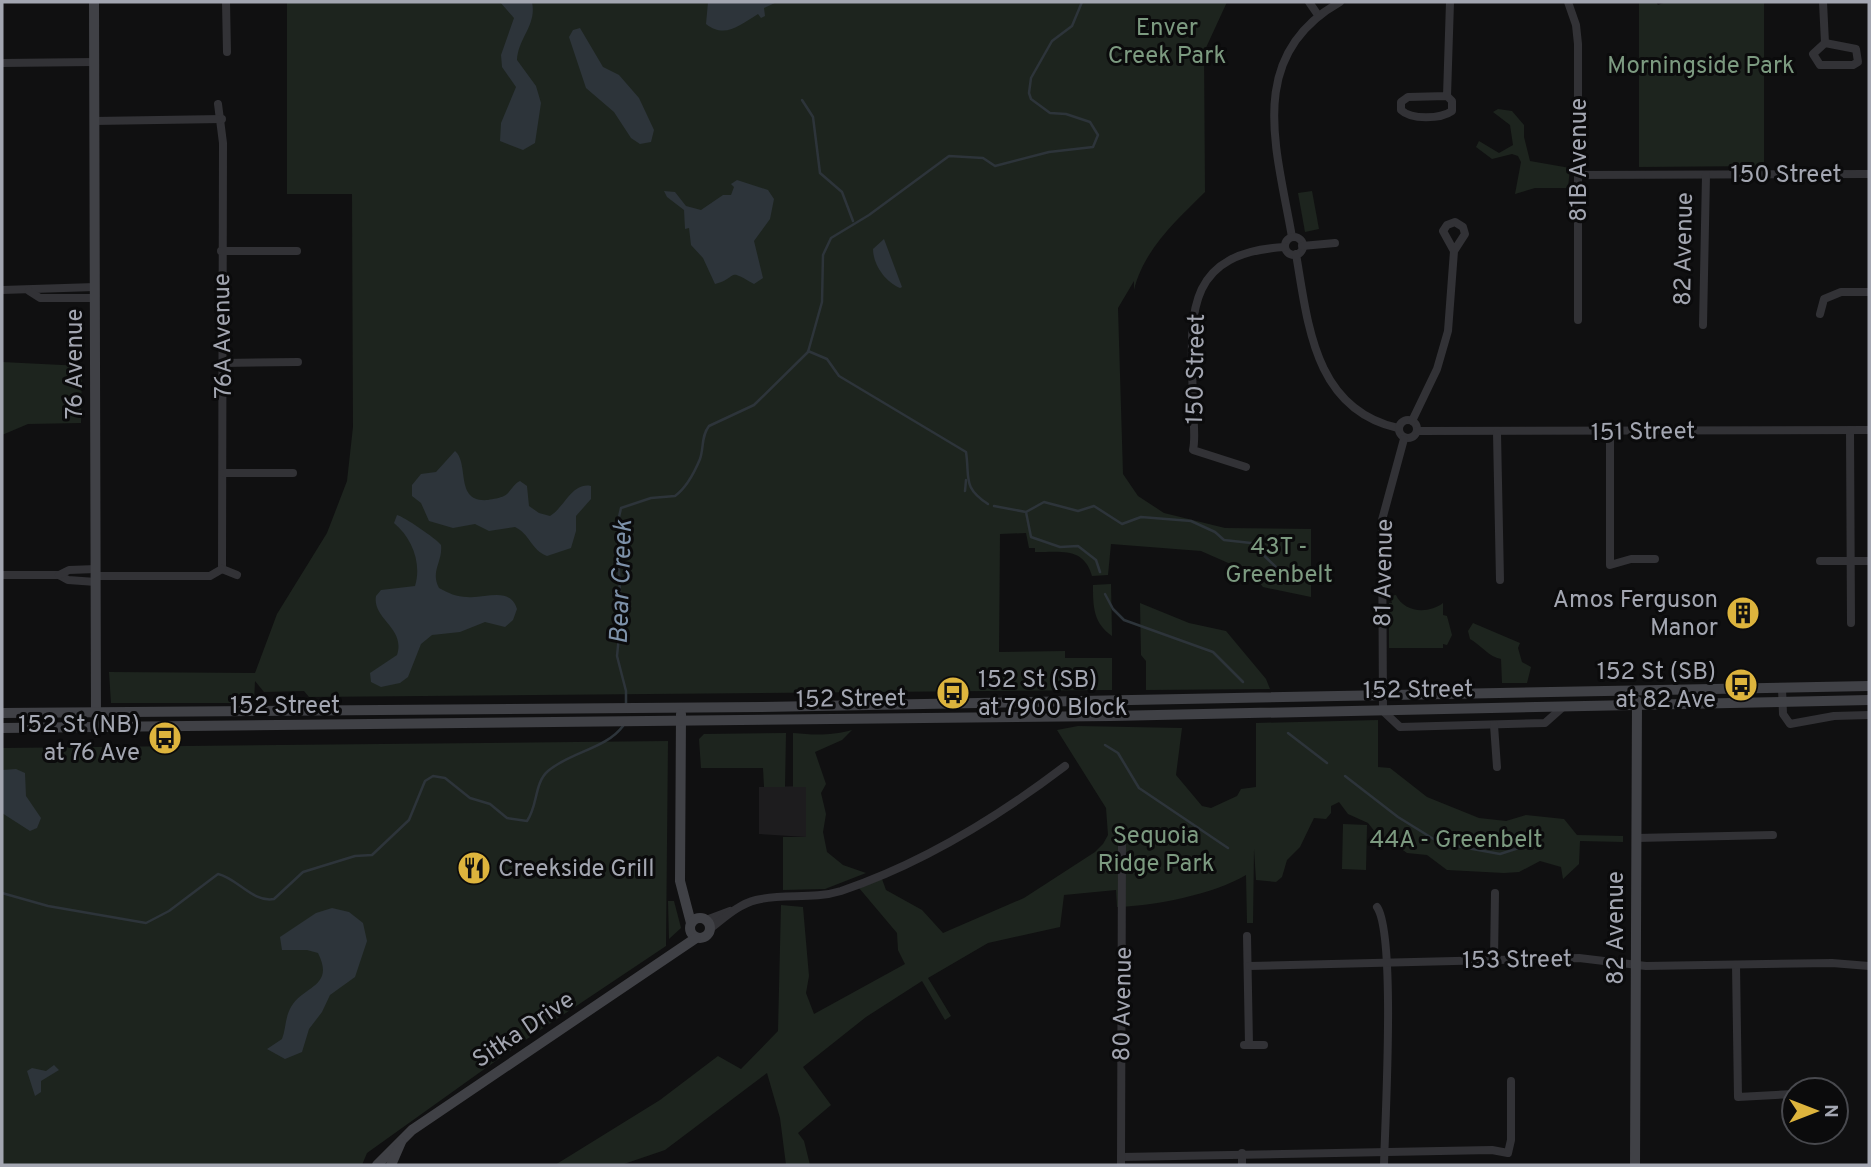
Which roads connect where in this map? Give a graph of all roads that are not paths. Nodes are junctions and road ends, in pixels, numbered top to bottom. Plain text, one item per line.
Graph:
1 (94, 2) edge
2 (226, 2) edge
3 (1309, 2) edge
4 (1340, 2) edge
5 (1450, 2) edge
6 (1568, 2) edge
7 (1823, 2) edge
8 (1318, 15) junction
9 (1825, 43) junction
10 (226, 52) dead end
11 (94, 62) junction
12 (2, 63) edge
13 (1447, 96) junction
14 (218, 104) dead end
15 (222, 119) junction
16 (94, 121) junction
17 (1869, 174) edge
18 (1578, 175) junction
19 (1706, 175) junction
20 (1292, 237) junction
21 (1335, 243) dead end
22 (1302, 246) junction
23 (1285, 247) junction
24 (221, 251) junction
25 (297, 251) dead end
26 (1454, 251) dead end
27 (1296, 254) junction
28 (2, 290) edge
29 (1869, 292) edge
30 (95, 293) junction
31 (1820, 314) dead end
32 (1578, 320) dead end
33 (1703, 324) dead end
34 (298, 362) dead end
35 (222, 363) junction
36 (1412, 421) junction
37 (1398, 428) junction
38 (1869, 429) edge
39 (1850, 430) junction
40 (1418, 431) junction
41 (1497, 433) junction
42 (1610, 433) junction
43 (1404, 439) junction
44 (1246, 467) dead end
45 (223, 472) junction
46 (293, 472) dead end
47 (1655, 559) dead end
48 (1820, 561) dead end
49 (1851, 561) junction
50 (1869, 561) edge
51 (222, 569) junction
52 (2, 575) edge
53 (237, 575) dead end
54 (96, 576) junction
55 (1500, 580) dead end
56 (1851, 623) dead end
57 (1869, 686) edge
58 (1782, 688) junction
59 (1637, 691) junction
60 (1381, 696) junction
61 (1869, 700) edge
62 (1783, 702) junction
63 (1637, 706) junction
64 (681, 707) junction
65 (1563, 707) junction
66 (1382, 711) junction
67 (2, 713) edge
68 (96, 713) junction
69 (1869, 715) edge
70 (681, 722) junction
71 (1494, 725) junction
72 (96, 727) junction
73 (2, 728) edge
74 (1065, 766) dead end
75 (1497, 767) dead end
76 (1773, 835) dead end
77 (1636, 838) junction
78 (1122, 844) dead end
79 (1495, 893) dead end
80 (1377, 907) dead end
81 (699, 926) junction
82 (1247, 936) dead end
83 (1494, 960) junction
84 (1386, 964) junction
85 (1636, 965) junction
86 (1736, 965) junction
87 (1249, 966) junction
88 (1869, 966) edge
89 (1264, 1045) dead end
90 (1511, 1081) dead end
91 (1780, 1095) edge
92 (404, 1137) junction
93 (1385, 1152) junction
94 (1242, 1153) junction
95 (1121, 1161) edge
96 (377, 1165) edge
97 (391, 1165) edge
98 (1242, 1165) edge
99 (1384, 1165) edge
100 (1634, 1165) edge

1 - 11 main road, 76 Avenue
2 - 10 street
3 - 8 street
4 - 8 street
5 - 13 street
6 - 18 street, 81B Avenue
7 - 9 street
8 - 20 street
9 - 9 street
11 - 12 street
11 - 16 main road, 76 Avenue
13 - 13 street
14 - 15 street, 76A Avenue
15 - 16 street
15 - 24 street, 76A Avenue
16 - 30 main road, 76 Avenue
17 - 19 street, 150 Street
18 - 19 street, 150 Street
18 - 32 street, 81B Avenue
19 - 33 street, 82 Avenue
20 - 22 street
20 - 23 street
21 - 22 street
22 - 27 street
23 - 27 street
23 - 44 street, 150 Street
24 - 25 street
24 - 35 street, 76A Avenue
26 - 36 street
27 - 37 street
28 - 30 street
29 - 31 street
30 - 54 main road, 76 Avenue
34 - 35 street
35 - 45 street, 76A Avenue
36 - 37 street
36 - 40 street
37 - 43 street
38 - 39 street, 151 Street
39 - 42 street, 151 Street
39 - 49 street
40 - 41 street, 151 Street
40 - 43 street
41 - 42 street, 151 Street
41 - 55 street
42 - 47 street
43 - 60 street, 81 Avenue
45 - 46 street
45 - 51 street, 76A Avenue
48 - 49 street
49 - 50 street
49 - 56 street
51 - 53 street
51 - 54 street
52 - 54 street
54 - 68 main road, 76 Avenue
57 - 58 main road, 152 Street
58 - 59 main road, 152 Street
58 - 62 street
59 - 60 main road, 152 Street
59 - 63 main road, 82 Avenue
60 - 64 main road, 152 Street
60 - 66 street, 81 Avenue
61 - 62 main road, 152 Street
62 - 63 main road, 152 Street
62 - 69 street
63 - 65 main road, 152 Street
63 - 77 main road, 82 Avenue
64 - 68 main road, 152 Street
64 - 70 main road
65 - 66 main road, 152 Street
65 - 71 street
66 - 70 main road, 152 Street
66 - 71 street
67 - 68 main road, 152 Street
68 - 72 main road, 76 Avenue
70 - 72 main road, 152 Street
70 - 81 main road
71 - 75 street
72 - 73 main road, 152 Street
74 - 81 street
76 - 77 street
77 - 85 main road, 82 Avenue
78 - 95 street, 80 Avenue
79 - 83 street
80 - 84 street
81 - 92 main road, Sitka Drive
82 - 87 street
83 - 84 street, 153 Street
83 - 85 street, 153 Street
84 - 87 street, 153 Street
84 - 93 street
85 - 86 street, 153 Street
85 - 100 main road, 82 Avenue
86 - 88 street, 153 Street
86 - 91 street
87 - 89 street
90 - 93 street
92 - 96 main road, Sitka Drive
92 - 97 main road
93 - 94 street
93 - 99 street
94 - 95 street
94 - 98 street

